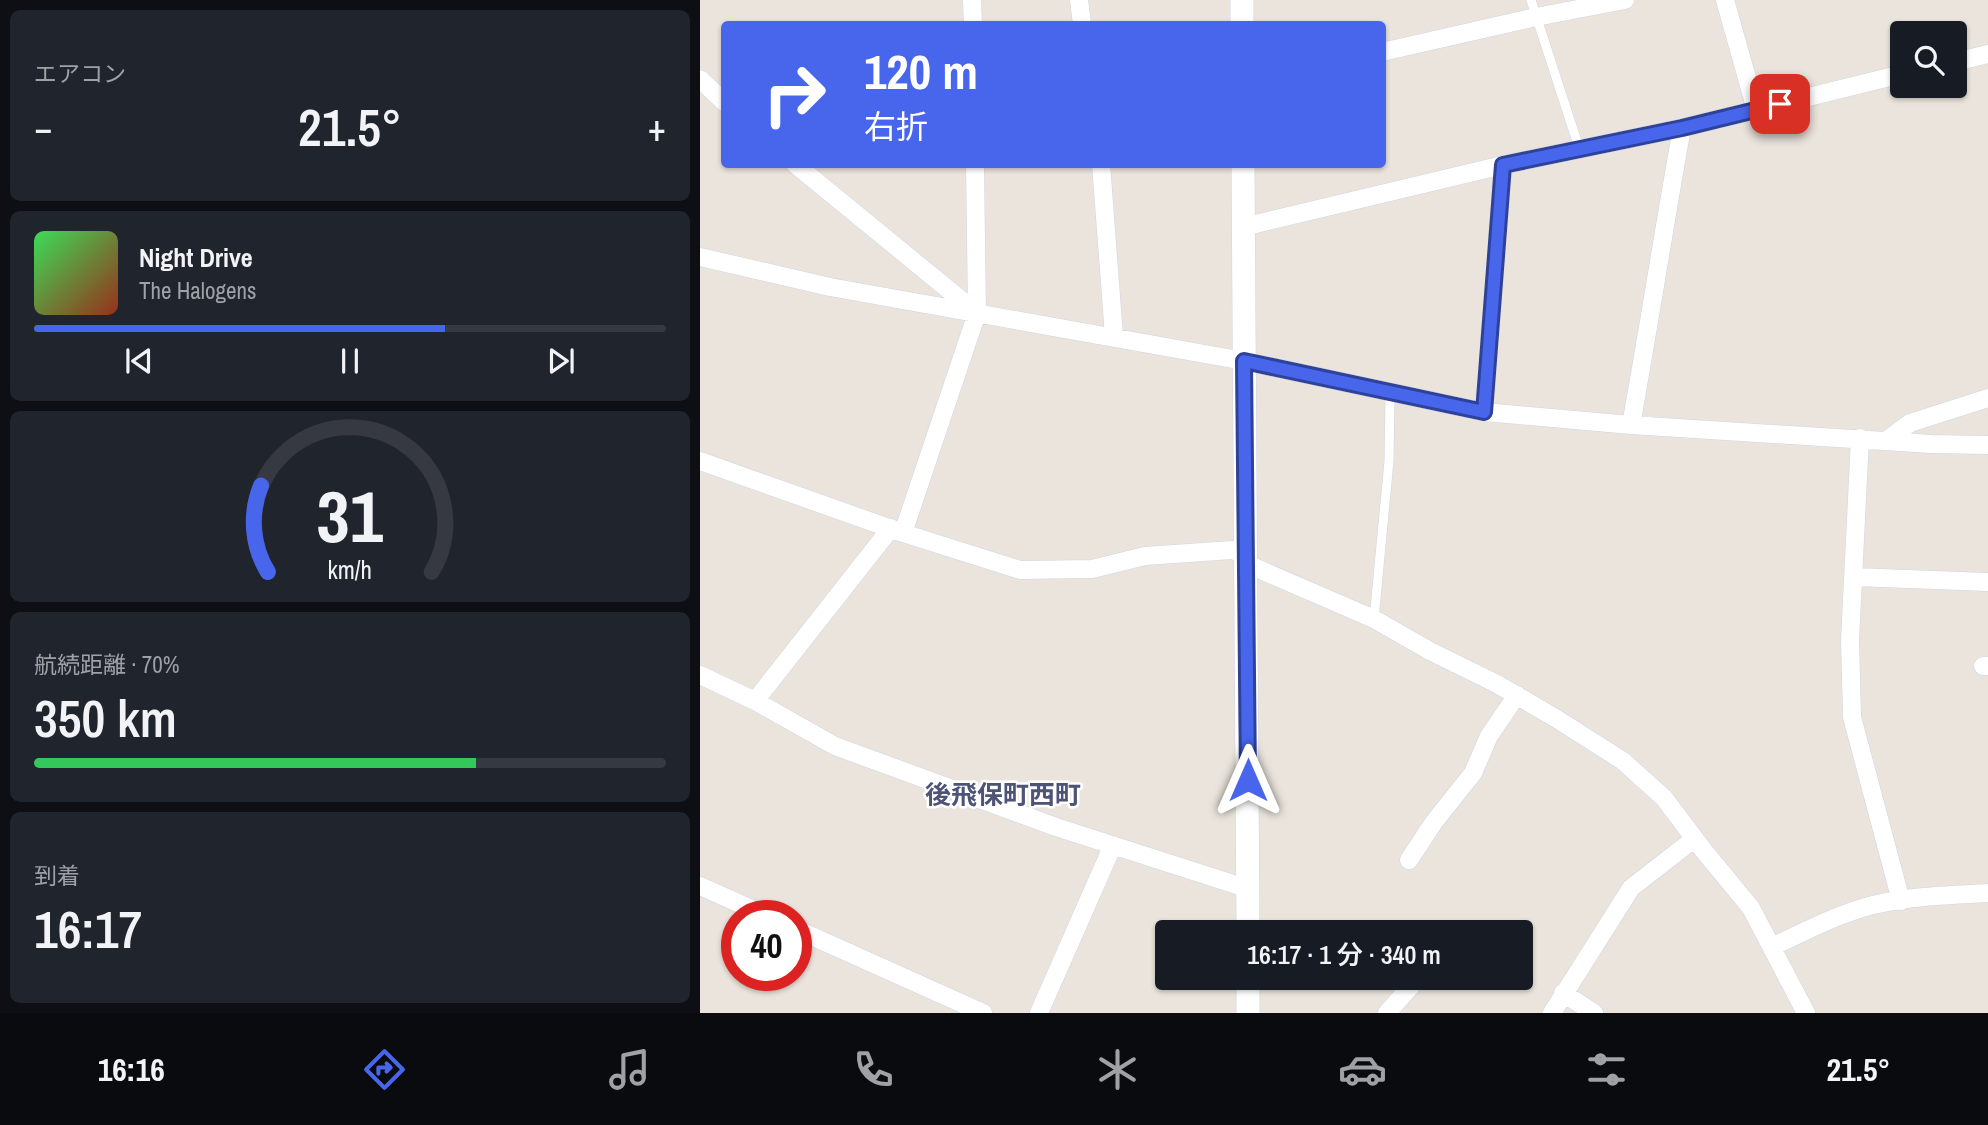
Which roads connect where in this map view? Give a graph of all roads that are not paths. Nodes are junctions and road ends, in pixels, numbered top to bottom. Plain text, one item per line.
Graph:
1 (972, 0) edge
2 (1079, 0) edge
3 (1242, 0) edge
4 (1625, 0) edge
5 (1725, 0) edge
6 (1533, 8) edge
7 (973, 21) edge
8 (1082, 21) edge
9 (1242, 21) edge
10 (1386, 51) edge
11 (1988, 54) edge
12 (1967, 59) edge
13 (1890, 77) edge
14 (700, 79) edge
15 (721, 99) edge
16 (1756, 110) junction
17 (1682, 128) junction
18 (1580, 150) junction
19 (1503, 165) junction
20 (800, 168) edge
21 (975, 168) edge
22 (1101, 168) edge
23 (1243, 168) edge
24 (1243, 227) junction
25 (700, 257) edge
26 (977, 313) junction
27 (1114, 336) junction
28 (1244, 361) junction
29 (1390, 394) junction
30 (1988, 398) edge
31 (1484, 412) junction
32 (1631, 425) junction
33 (1860, 438) junction
34 (1886, 441) junction
35 (1988, 445) edge
36 (700, 461) edge
37 (897, 531) junction
38 (1246, 559) junction
39 (1854, 578) junction
40 (1988, 582) edge
41 (1374, 619) junction
42 (700, 675) edge
43 (1517, 695) junction
44 (755, 701) junction
45 (1694, 839) junction
46 (1113, 845) junction
47 (1409, 860) dead end
48 (700, 886) edge
49 (1249, 889) junction
50 (1988, 893) edge
51 (731, 900) edge
52 (1901, 901) junction
53 (1248, 920) edge
54 (812, 936) edge
55 (1772, 947) junction
56 (1248, 990) edge
57 (1407, 990) edge
58 (1563, 993) junction
59 (983, 1013) edge
60 (1039, 1013) edge
61 (1248, 1013) edge
62 (1387, 1013) edge
63 (1552, 1013) edge
64 (1594, 1013) edge
65 (1807, 1013) edge

1 - 7 street
2 - 8 street
3 - 9 street
4 - 6 street
5 - 16 street
6 - 10 street
6 - 18 lane
11 - 12 street
13 - 16 street
14 - 15 street
16 - 17 street
17 - 18 street
17 - 32 street
18 - 19 street
19 - 24 street
19 - 31 lane
20 - 26 street
21 - 26 street
22 - 27 street
23 - 24 street
24 - 28 street
25 - 26 street
26 - 27 street
26 - 37 street
27 - 28 street
28 - 29 street
28 - 38 street
29 - 31 street
29 - 41 lane
30 - 34 street
31 - 32 street
32 - 33 street
33 - 34 street
33 - 39 street
34 - 35 street
36 - 37 street
37 - 38 street
37 - 44 street
38 - 41 street
38 - 49 street
39 - 40 street
39 - 52 street
41 - 43 street
42 - 44 street
43 - 45 street
43 - 47 street
44 - 46 street
45 - 55 street
45 - 58 street
46 - 49 street
46 - 60 street
48 - 51 street
49 - 53 street
50 - 52 street
52 - 55 street
54 - 59 street
55 - 65 street
56 - 61 street
57 - 62 street
58 - 63 street
58 - 64 street

